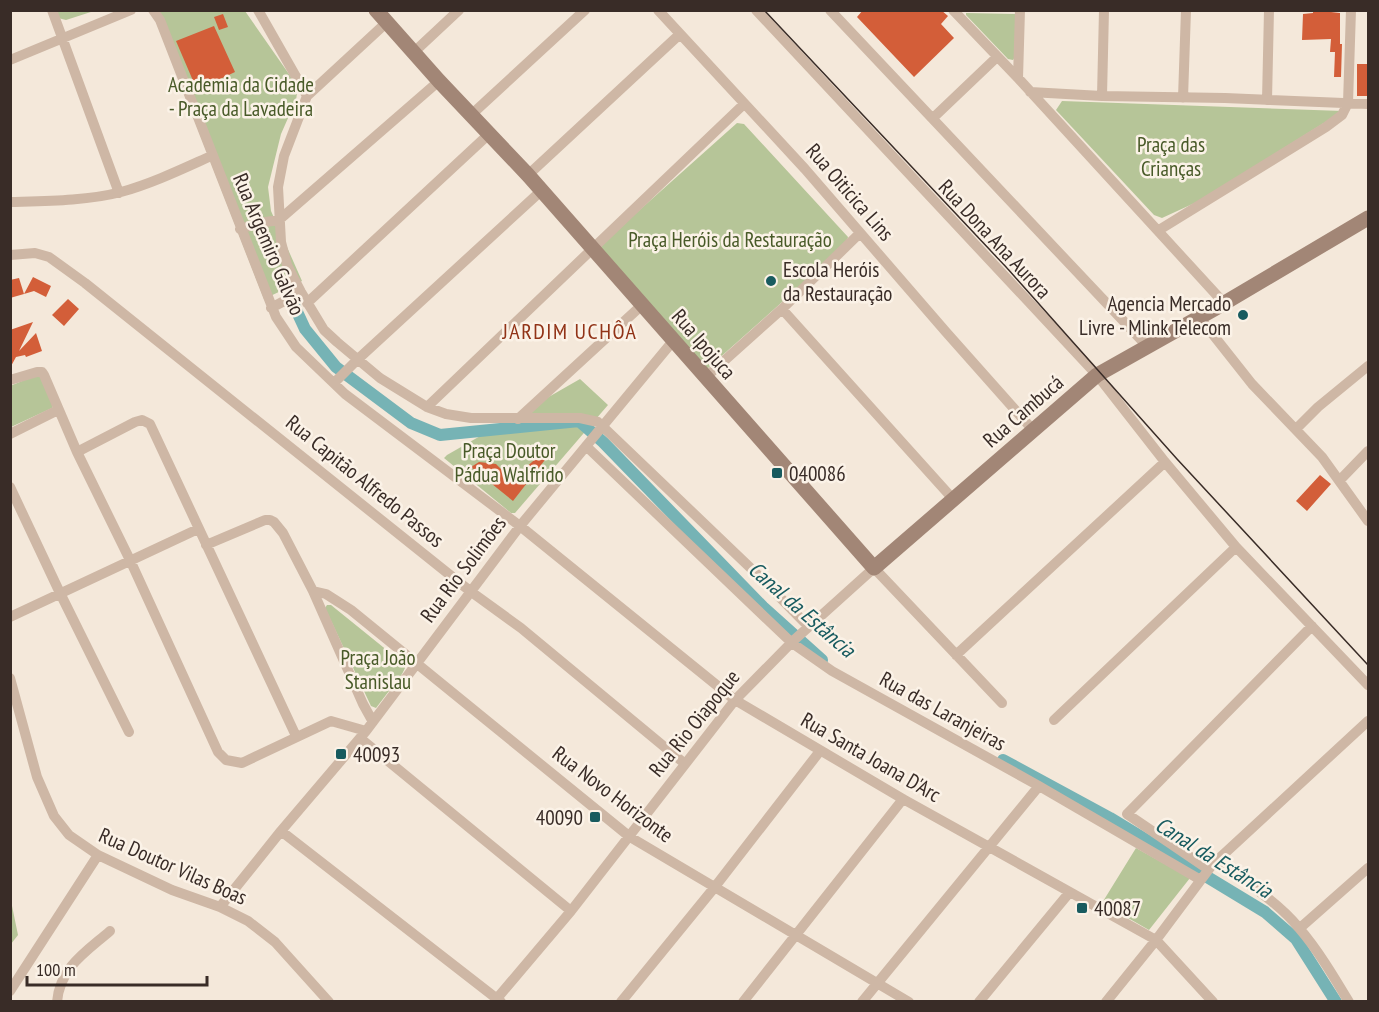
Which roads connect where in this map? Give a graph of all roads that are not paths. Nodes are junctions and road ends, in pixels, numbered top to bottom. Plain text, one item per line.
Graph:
1 (52, 10) edge
2 (131, 10) edge
3 (153, 10) edge
4 (258, 10) edge
5 (376, 10) edge
6 (459, 10) edge
7 (585, 10) edge
8 (658, 10) edge
9 (756, 10) edge
10 (830, 10) edge
11 (953, 10) edge
12 (1020, 10) edge
13 (1104, 10) edge
14 (1186, 10) edge
15 (1269, 10) edge
16 (1352, 10) edge
17 (386, 23) junction
18 (680, 34) junction
19 (63, 38) junction
20 (413, 53) junction
21 (997, 57) junction
22 (10, 60) edge
23 (1018, 78) junction
24 (439, 81) junction
25 (1030, 92) junction
26 (307, 96) junction
27 (1102, 96) junction
28 (1183, 98) junction
29 (1267, 100) junction
30 (1348, 103) junction
31 (744, 104) junction
32 (1368, 104) edge
33 (471, 115) junction
34 (933, 118) junction
35 (489, 134) junction
36 (211, 156) junction
37 (528, 175) junction
38 (541, 191) junction
39 (118, 193) junction
40 (10, 202) edge
41 (1368, 218) edge
42 (279, 220) junction
43 (240, 229) junction
44 (1159, 230) junction
45 (860, 233) junction
46 (591, 248) junction
47 (10, 255) edge
48 (300, 292) junction
49 (307, 303) junction
50 (642, 305) junction
51 (1220, 305) junction
52 (271, 308) junction
53 (782, 309) junction
54 (1198, 318) junction
55 (673, 341) junction
56 (1147, 346) junction
57 (356, 361) junction
58 (1368, 366) edge
59 (1097, 375) junction
60 (706, 377) junction
61 (10, 380) edge
62 (335, 382) junction
63 (427, 407) junction
64 (58, 410) junction
65 (518, 419) junction
66 (603, 428) junction
67 (1296, 429) junction
68 (1033, 430) junction
69 (10, 434) edge
70 (588, 444) junction
71 (1368, 451) edge
72 (77, 452) junction
73 (1166, 462) junction
74 (1340, 480) junction
75 (10, 487) edge
76 (953, 499) junction
77 (1368, 520) edge
78 (520, 526) junction
79 (198, 529) junction
80 (206, 545) junction
81 (1236, 547) junction
82 (130, 560) junction
83 (874, 568) junction
84 (313, 591) junction
85 (471, 591) junction
86 (60, 593) junction
87 (10, 617) edge
88 (1312, 626) junction
89 (808, 628) junction
90 (792, 642) junction
91 (956, 656) junction
92 (416, 663) junction
93 (10, 678) edge
94 (1368, 685) edge
95 (735, 700) junction
96 (1002, 703) dead end
97 (1054, 720) dead end
98 (1368, 721) edge
99 (373, 722) junction
100 (129, 732) dead end
101 (363, 735) junction
102 (296, 736) junction
103 (820, 751) junction
104 (684, 764) junction
105 (1039, 786) junction
106 (903, 800) junction
107 (281, 831) junction
108 (630, 837) junction
109 (989, 847) junction
110 (98, 855) junction
111 (1368, 868) edge
112 (1207, 870) junction
113 (714, 888) junction
114 (1069, 893) junction
115 (220, 907) junction
116 (571, 911) junction
117 (1300, 928) junction
118 (110, 931) dead end
119 (797, 935) junction
120 (1156, 940) junction
121 (877, 982) junction
122 (10, 991) edge
123 (498, 1001) edge
124 (57, 1002) edge
125 (329, 1002) edge
126 (621, 1002) edge
127 (743, 1002) edge
128 (862, 1002) edge
129 (909, 1002) edge
130 (979, 1002) edge
131 (1106, 1002) edge
132 (1213, 1002) edge
133 (1349, 1002) edge

1 - 19 street
2 - 19 street
3 - 36 street, Rua Argemiro Galvão
4 - 26 street
5 - 17 main road, Rua Ipojuca
6 - 20 street
7 - 33 street
8 - 18 street, Rua Oiticica Lins
9 - 59 street, Rua Dona Ana Aurora
10 - 34 street
11 - 21 street
12 - 23 street
13 - 27 street
14 - 28 street
15 - 29 street
16 - 30 street
17 - 20 main road, Rua Ipojuca
17 - 26 street
18 - 31 street, Rua Oiticica Lins
18 - 37 street
19 - 22 street
19 - 39 street
20 - 24 main road, Rua Ipojuca
21 - 23 street
21 - 34 street
23 - 25 street
24 - 33 main road, Rua Ipojuca
24 - 42 street
25 - 27 street
25 - 44 street
26 - 42 street, Rua Argemiro Galvão
27 - 28 street
28 - 29 street
29 - 30 street
30 - 32 street
30 - 44 street
31 - 45 street, Rua Oiticica Lins
31 - 46 street
33 - 35 main road, Rua Ipojuca
34 - 56 street
35 - 37 main road, Rua Ipojuca
35 - 49 street
36 - 39 street
36 - 43 street, Rua Argemiro Galvão
37 - 38 main road, Rua Ipojuca
38 - 46 main road, Rua Ipojuca
38 - 57 street
39 - 40 street
41 - 51 main road, Rua Cambucá
42 - 43 street
42 - 48 street, Rua Argemiro Galvão
43 - 52 street, Rua Argemiro Galvão
44 - 51 street
45 - 53 street
45 - 68 street, Rua Oiticica Lins
46 - 50 main road, Rua Ipojuca
46 - 63 street
47 - 85 street, Rua Capitão Alfredo Passos
48 - 49 street, Rua Argemiro Galvão
48 - 52 street
49 - 57 street, Rua Argemiro Galvão
50 - 55 main road, Rua Ipojuca
50 - 65 street
51 - 54 main road, Rua Cambucá
52 - 62 street, Rua Argemiro Galvão
53 - 60 street
53 - 76 street
54 - 56 main road, Rua Cambucá
54 - 67 street
55 - 60 main road, Rua Ipojuca
55 - 66 street, Rua Rio Solimões
56 - 59 main road, Rua Cambucá
57 - 62 street
57 - 63 street, Rua Argemiro Galvão
58 - 67 street
59 - 68 main road, Rua Cambucá
59 - 73 street, Rua Dona Ana Aurora
60 - 83 main road, Rua Ipojuca
61 - 64 street
62 - 78 street, Rua Argemiro Galvão
63 - 65 street, Rua Argemiro Galvão
64 - 69 street
64 - 72 street
65 - 66 street, Rua Argemiro Galvão
66 - 70 street, Rua Rio Solimões
66 - 89 street
67 - 74 street
68 - 76 main road, Rua Cambucá
70 - 78 street, Rua Rio Solimões
70 - 90 street, Rua das Laranjeiras
71 - 74 street
72 - 79 street
72 - 82 street
73 - 81 street, Rua Dona Ana Aurora
73 - 91 street
74 - 77 street
75 - 86 street
76 - 83 main road, Rua Cambucá
78 - 85 street, Rua Rio Solimões
78 - 95 street, Rua Santa Joana D'Arc
79 - 80 street
79 - 82 street
80 - 84 street
80 - 102 street
81 - 88 street, Rua Dona Ana Aurora
81 - 97 street
82 - 86 street
82 - 102 street
83 - 89 street, Rua Rio Oiapoque
83 - 91 street, Rua Ipojuca
84 - 92 street, Rua Novo Horizonte
84 - 99 street
85 - 92 street, Rua Rio Solimões
85 - 104 street, Rua Capitão Alfredo Passos
86 - 87 street
86 - 100 street
88 - 94 street, Rua Dona Ana Aurora
88 - 112 street
89 - 90 street, Rua Rio Oiapoque
90 - 95 street, Rua Rio Oiapoque
90 - 105 street, Rua das Laranjeiras
91 - 96 street, Rua Ipojuca
92 - 99 street, Rua Rio Solimões
92 - 108 street, Rua Novo Horizonte
93 - 110 street, Rua Doutor Vilas Boas
95 - 103 street, Rua Santa Joana D'Arc
95 - 104 street, Rua Rio Oiapoque
98 - 112 street
99 - 101 street, Rua Rio Solimões
101 - 102 street
101 - 107 street, Rua Rio Solimões
101 - 116 street
103 - 106 street, Rua Santa Joana D'Arc
103 - 113 street
104 - 108 street, Rua Rio Oiapoque
105 - 109 street
105 - 112 street, Rua das Laranjeiras
106 - 109 street, Rua Santa Joana D'Arc
106 - 119 street
107 - 115 street, Rua Rio Solimões
107 - 123 street
108 - 113 street, Rua Novo Horizonte
108 - 116 street, Rua Rio Oiapoque
109 - 114 street, Rua Santa Joana D'Arc
109 - 121 street
110 - 115 street, Rua Doutor Vilas Boas
110 - 122 street
111 - 117 street
112 - 117 street, Rua das Laranjeiras
112 - 120 street
113 - 119 street, Rua Novo Horizonte
113 - 126 street
114 - 120 street, Rua Santa Joana D'Arc
114 - 130 street
115 - 125 street, Rua Doutor Vilas Boas
116 - 123 street, Rua Rio Oiapoque
117 - 133 street, Rua das Laranjeiras
118 - 124 street
119 - 121 street, Rua Novo Horizonte
119 - 127 street
120 - 131 street
120 - 132 street, Rua Santa Joana D'Arc
121 - 128 street
121 - 129 street, Rua Novo Horizonte

